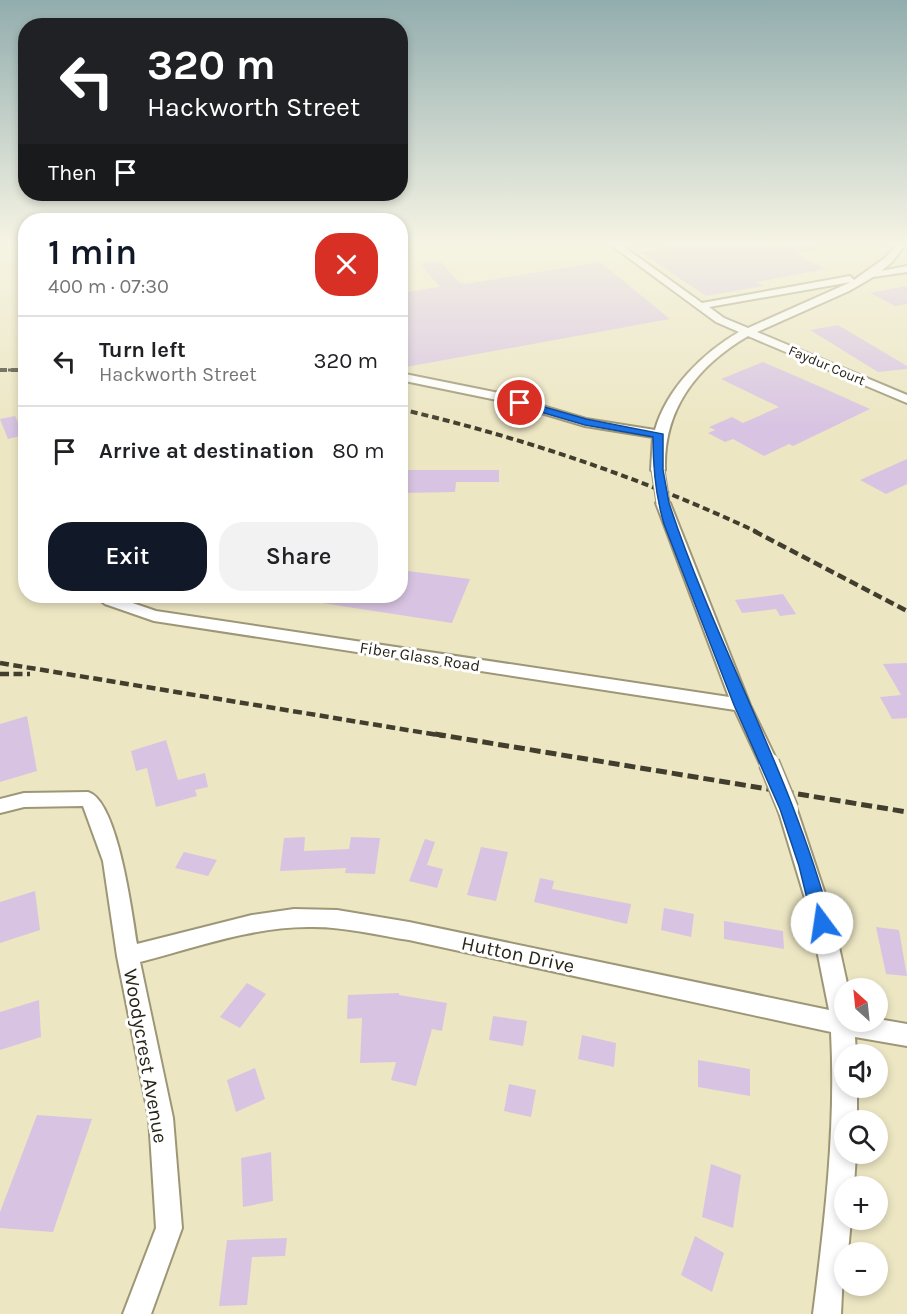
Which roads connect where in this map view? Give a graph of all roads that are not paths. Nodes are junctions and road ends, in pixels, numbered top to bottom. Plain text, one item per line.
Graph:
1 (696, 303) edge
2 (715, 303) edge
3 (808, 303) edge
4 (700, 306) junction
5 (746, 333) junction
6 (408, 378) edge
7 (907, 399) edge
8 (658, 434) junction
9 (116, 603) edge
10 (741, 705) junction
11 (0, 806) edge
12 (128, 956) junction
13 (834, 983) edge
14 (834, 1022) edge
15 (842, 1032) edge
16 (888, 1032) edge
17 (907, 1035) edge
18 (137, 1314) edge
19 (827, 1314) edge

1 - 4 street, Faydur Court
2 - 4 street
3 - 5 street
4 - 5 street, Faydur Court
5 - 7 street, Faydur Court
5 - 8 street
6 - 8 street
8 - 10 street, bridge
9 - 10 street, Fiber Glass Road
10 - 13 street, bridge
11 - 12 street, Woodycrest Avenue
12 - 14 street, Hutton Drive
12 - 18 street, Woodycrest Avenue
15 - 19 street
16 - 17 street, Hutton Drive

